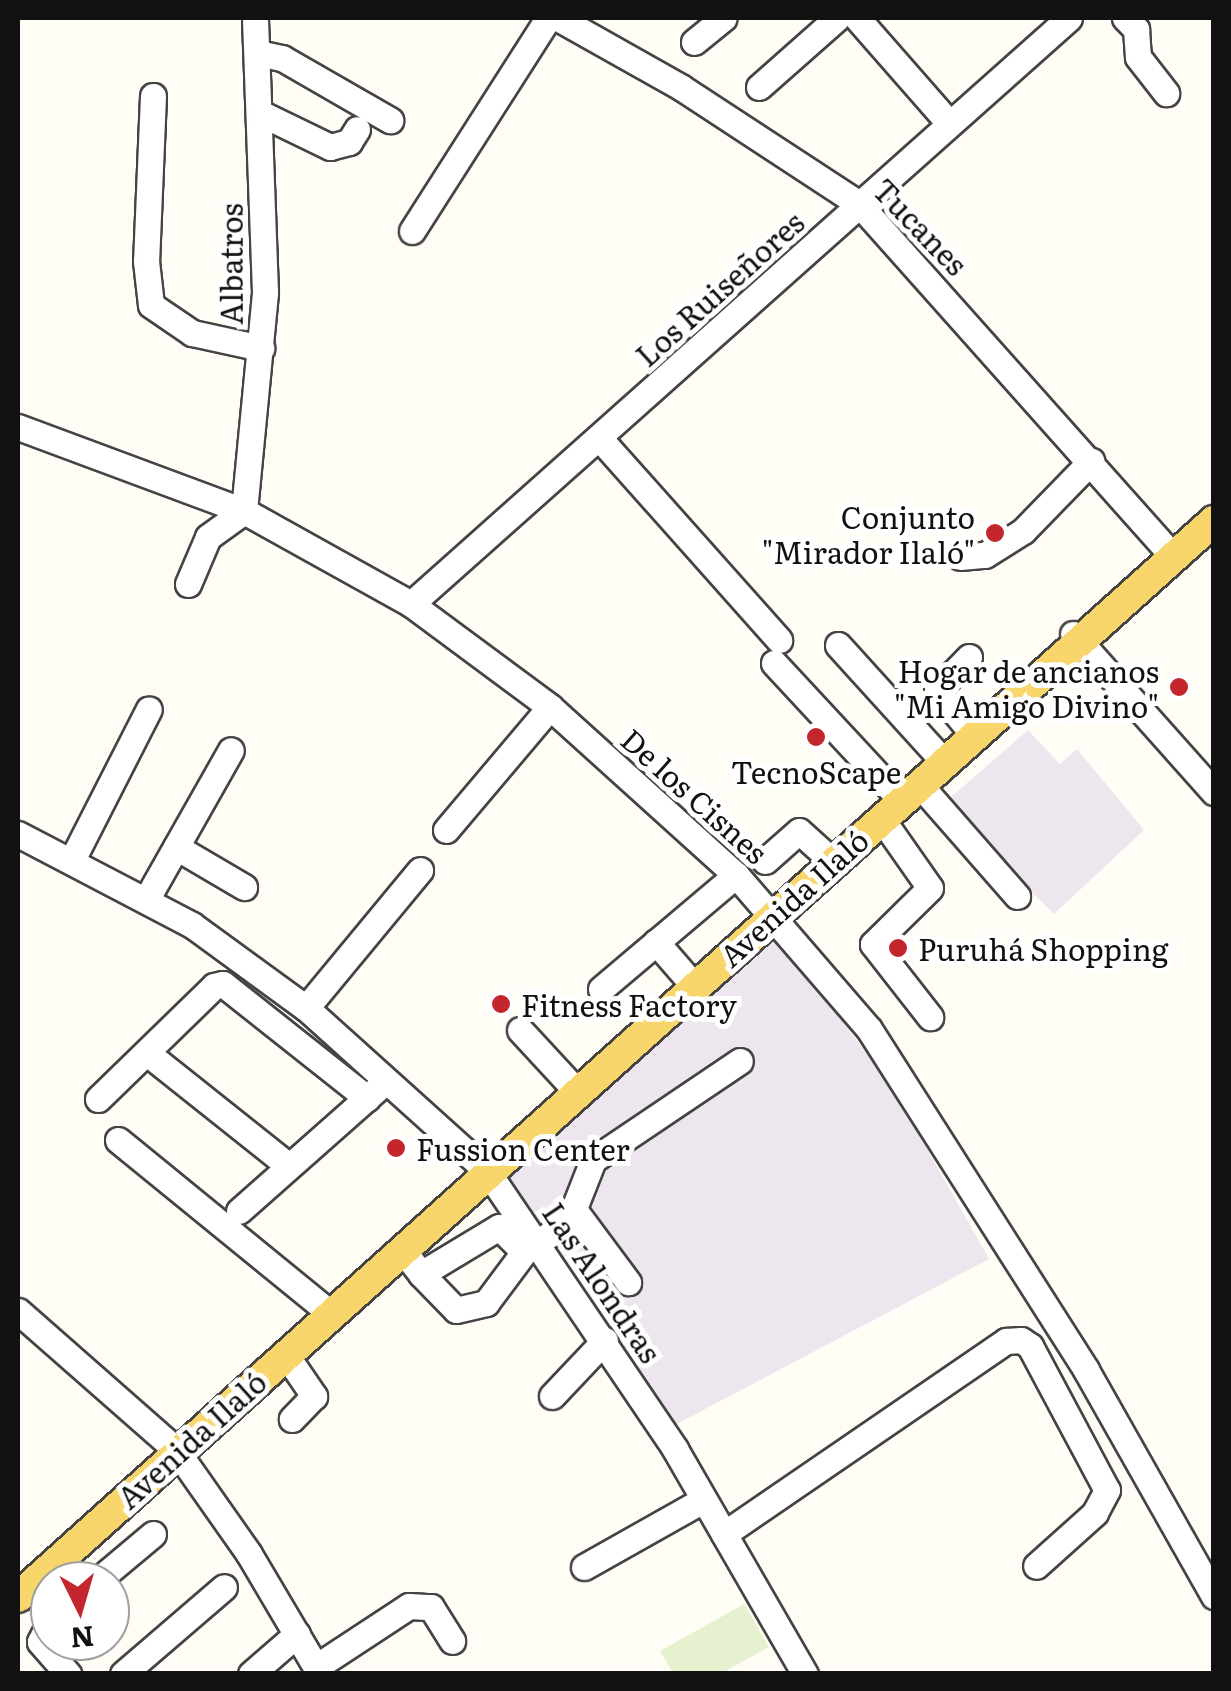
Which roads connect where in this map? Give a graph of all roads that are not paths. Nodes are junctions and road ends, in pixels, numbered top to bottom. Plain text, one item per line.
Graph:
1 (256, 18) edge
2 (548, 18) edge
3 (558, 18) edge
4 (724, 18) edge
5 (837, 18) edge
6 (856, 18) edge
7 (1069, 18) edge
8 (1125, 18) edge
9 (694, 42) dead end
10 (258, 54) junction
11 (760, 87) dead end
12 (1166, 93) dead end
13 (154, 96) dead end
14 (260, 113) junction
15 (390, 120) dead end
16 (949, 122) junction
17 (357, 129) dead end
18 (859, 204) junction
19 (412, 231) dead end
20 (262, 348) junction
21 (18, 428) edge
22 (601, 440) junction
23 (1090, 461) junction
24 (1214, 509) edge
25 (244, 511) junction
26 (1214, 521) edge
27 (1170, 554) junction
28 (960, 557) dead end
29 (188, 584) dead end
30 (412, 604) junction
31 (1076, 638) junction
32 (838, 644) dead end
33 (969, 657) dead end
34 (550, 707) junction
35 (149, 710) dead end
36 (968, 728) junction
37 (232, 750) dead end
38 (937, 754) junction
39 (1214, 792) edge
40 (898, 798) junction
41 (446, 830) dead end
42 (18, 834) edge
43 (176, 847) junction
44 (827, 856) junction
45 (72, 860) junction
46 (765, 861) dead end
47 (420, 870) dead end
48 (736, 875) junction
49 (244, 887) dead end
50 (1017, 896) dead end
51 (146, 900) junction
52 (771, 911) junction
53 (656, 942) junction
54 (688, 980) junction
55 (601, 989) dead end
56 (306, 1008) junction
57 (930, 1016) dead end
58 (520, 1030) dead end
59 (146, 1053) junction
60 (740, 1061) dead end
61 (387, 1080) junction
62 (571, 1085) junction
63 (366, 1098) junction
64 (98, 1099) dead end
65 (118, 1140) dead end
66 (290, 1166) junction
67 (484, 1168) junction
68 (239, 1211) dead end
69 (576, 1212) junction
70 (530, 1247) junction
71 (402, 1249) junction
72 (422, 1274) junction
73 (628, 1282) dead end
74 (323, 1308) junction
75 (18, 1310) edge
76 (605, 1340) junction
77 (286, 1356) junction
78 (552, 1396) dead end
79 (292, 1419) dead end
80 (173, 1447) junction
81 (703, 1500) junction
82 (153, 1534) dead end
83 (724, 1534) junction
84 (121, 1561) edge
85 (1036, 1566) dead end
86 (584, 1567) dead end
87 (18, 1580) edge
88 (224, 1587) dead end
89 (18, 1596) edge
90 (1214, 1596) edge
91 (297, 1634) junction
92 (452, 1641) dead end
93 (318, 1670) edge
94 (123, 1674) edge
95 (251, 1674) edge
96 (806, 1674) edge

1 - 10 street, Albatros
2 - 19 street
3 - 18 street, Tucanes
4 - 9 street
5 - 11 street
6 - 16 street
7 - 16 street, Los Ruiseñores
8 - 12 street
10 - 14 street, Albatros
10 - 15 street
13 - 20 street
14 - 17 street
14 - 20 street, Albatros
16 - 18 street, Los Ruiseñores
18 - 22 street, Los Ruiseñores
18 - 23 street, Tucanes
20 - 25 street, Albatros
21 - 25 street, De los Cisnes
22 - 30 street, Los Ruiseñores
22 - 40 street
23 - 27 street, Tucanes
23 - 28 street
24 - 27 main road, Avenida Ilaló
25 - 29 street
25 - 30 street, De los Cisnes
26 - 27 main road, Avenida Ilaló
27 - 31 main road, Avenida Ilaló
30 - 34 street, De los Cisnes
31 - 36 main road, Avenida Ilaló
31 - 39 street
31 - 40 main road, Avenida Ilaló
32 - 38 street
33 - 36 street
34 - 41 street
34 - 48 street, De los Cisnes
35 - 45 street
36 - 38 main road, Avenida Ilaló
37 - 43 street
38 - 40 main road, Avenida Ilaló
40 - 44 main road, Avenida Ilaló
40 - 50 street
40 - 52 main road, Avenida Ilaló
40 - 57 street
42 - 45 street, Las Alondras
43 - 49 street
43 - 51 street
44 - 46 street
44 - 52 main road, Avenida Ilaló
45 - 51 street, Las Alondras
47 - 56 street
48 - 52 street, De los Cisnes
48 - 53 street
51 - 56 street, Las Alondras
52 - 54 main road, Avenida Ilaló
52 - 67 main road, Avenida Ilaló
52 - 90 street, De los Cisnes
53 - 54 street
53 - 55 street
54 - 62 main road, Avenida Ilaló
56 - 61 street, Las Alondras
58 - 62 street
59 - 63 street
59 - 64 street
59 - 66 street
60 - 69 street
61 - 63 street
61 - 67 street, Las Alondras
62 - 67 main road, Avenida Ilaló
63 - 66 street
65 - 74 street
66 - 68 street
67 - 70 street, Las Alondras
67 - 71 main road, Avenida Ilaló
67 - 74 main road, Avenida Ilaló
69 - 70 street
69 - 73 street
70 - 72 street
70 - 72 street
70 - 76 street, Las Alondras
71 - 72 street
71 - 77 main road, Avenida Ilaló
74 - 80 main road, Avenida Ilaló
75 - 80 street
76 - 78 street
76 - 81 street, Las Alondras
77 - 79 street
77 - 80 main road, Avenida Ilaló
80 - 87 main road, Avenida Ilaló
80 - 89 main road, Avenida Ilaló
80 - 91 street
81 - 83 street, Las Alondras
81 - 86 street
82 - 84 street
83 - 85 street
83 - 96 street, Las Alondras
88 - 94 street
91 - 93 street
91 - 95 street
92 - 93 street

